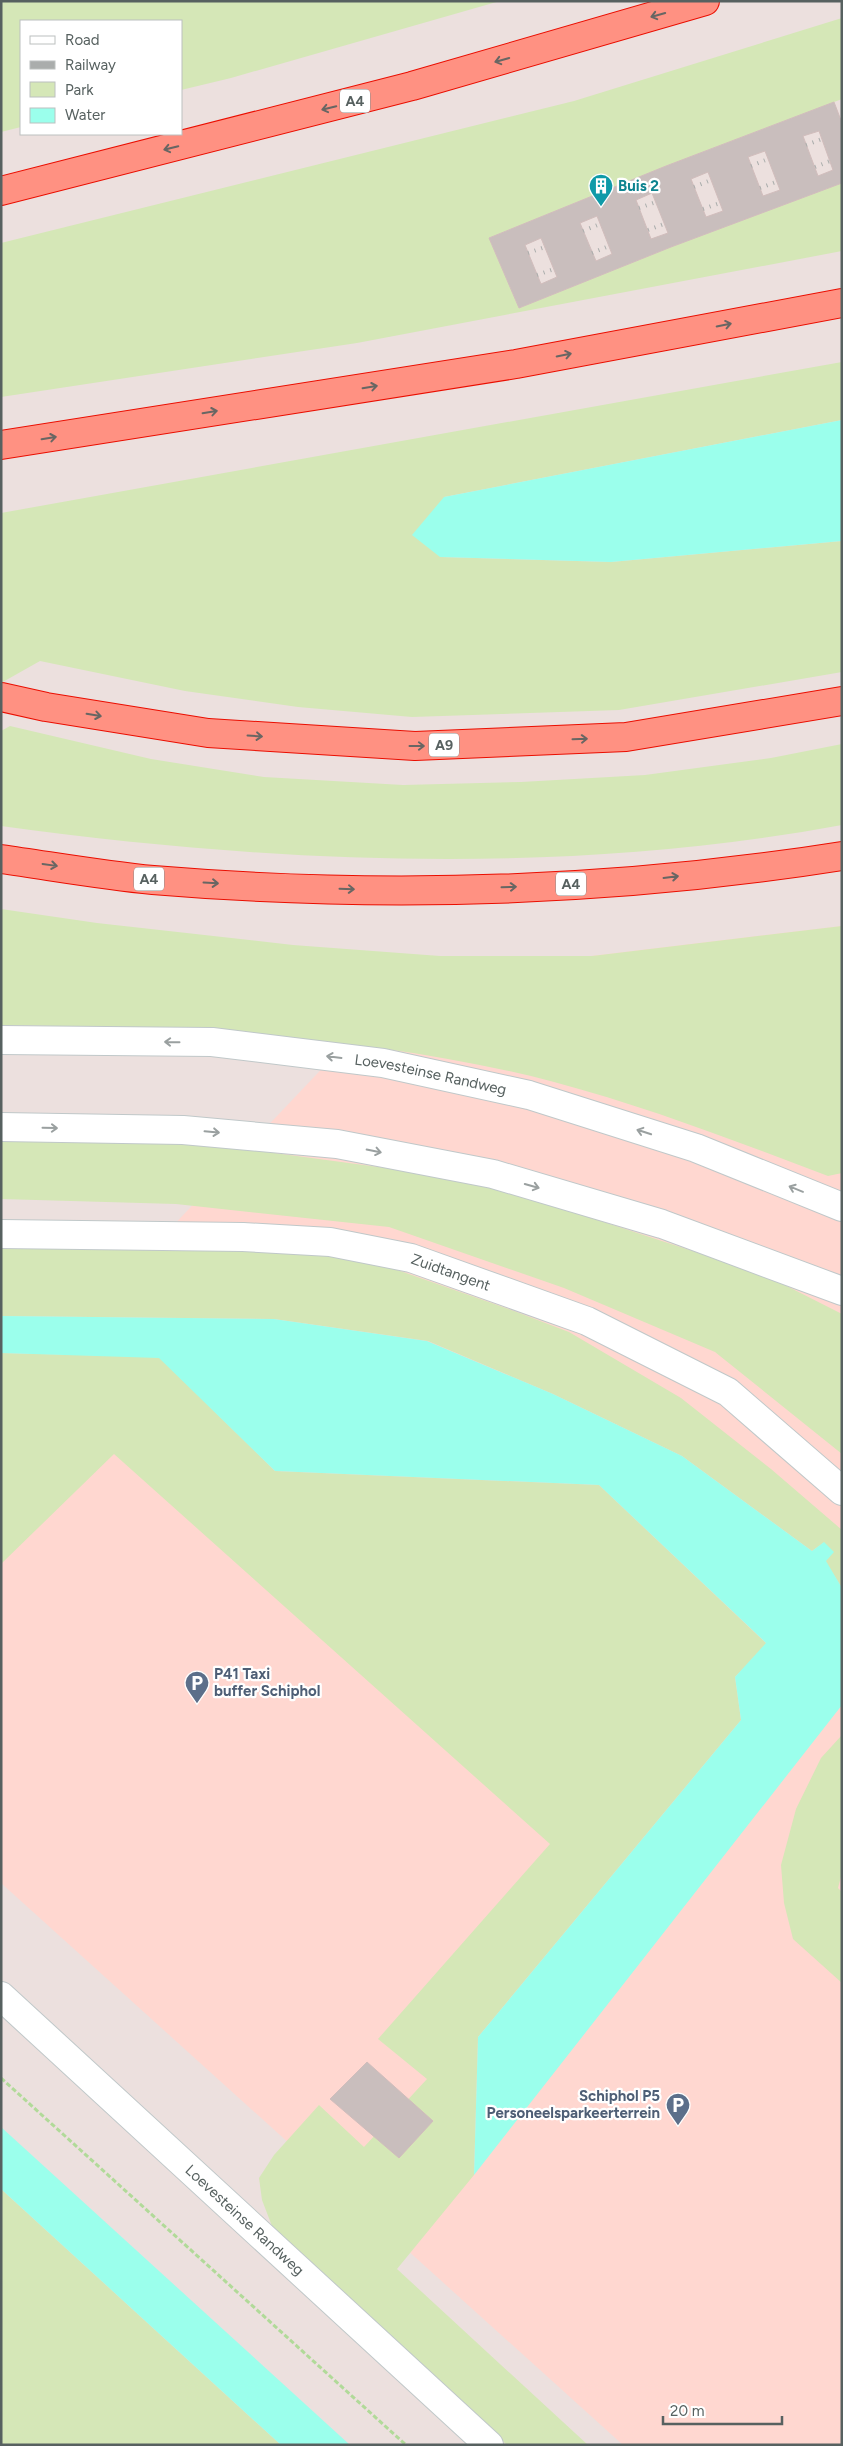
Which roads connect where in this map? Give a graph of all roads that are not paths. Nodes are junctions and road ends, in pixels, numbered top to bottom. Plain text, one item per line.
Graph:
1 (705, 1) edge
2 (1, 191) edge
3 (842, 303) edge
4 (1, 445) edge
5 (1, 697) edge
6 (842, 701) edge
7 (842, 856) edge
8 (1, 859) edge
9 (1, 1040) edge
10 (1, 1127) edge
11 (842, 1207) edge
12 (1, 1234) edge
13 (842, 1290) edge
14 (842, 1491) edge
15 (1, 1996) edge
16 (489, 2445) edge

1 -> 2 highway, A4
4 -> 3 highway
5 -> 6 highway, A9
8 -> 7 highway, A4
11 -> 9 street, Loevesteinse Randweg
10 -> 13 street
12 - 14 street, Zuidtangent
15 - 16 street, Loevesteinse Randweg

